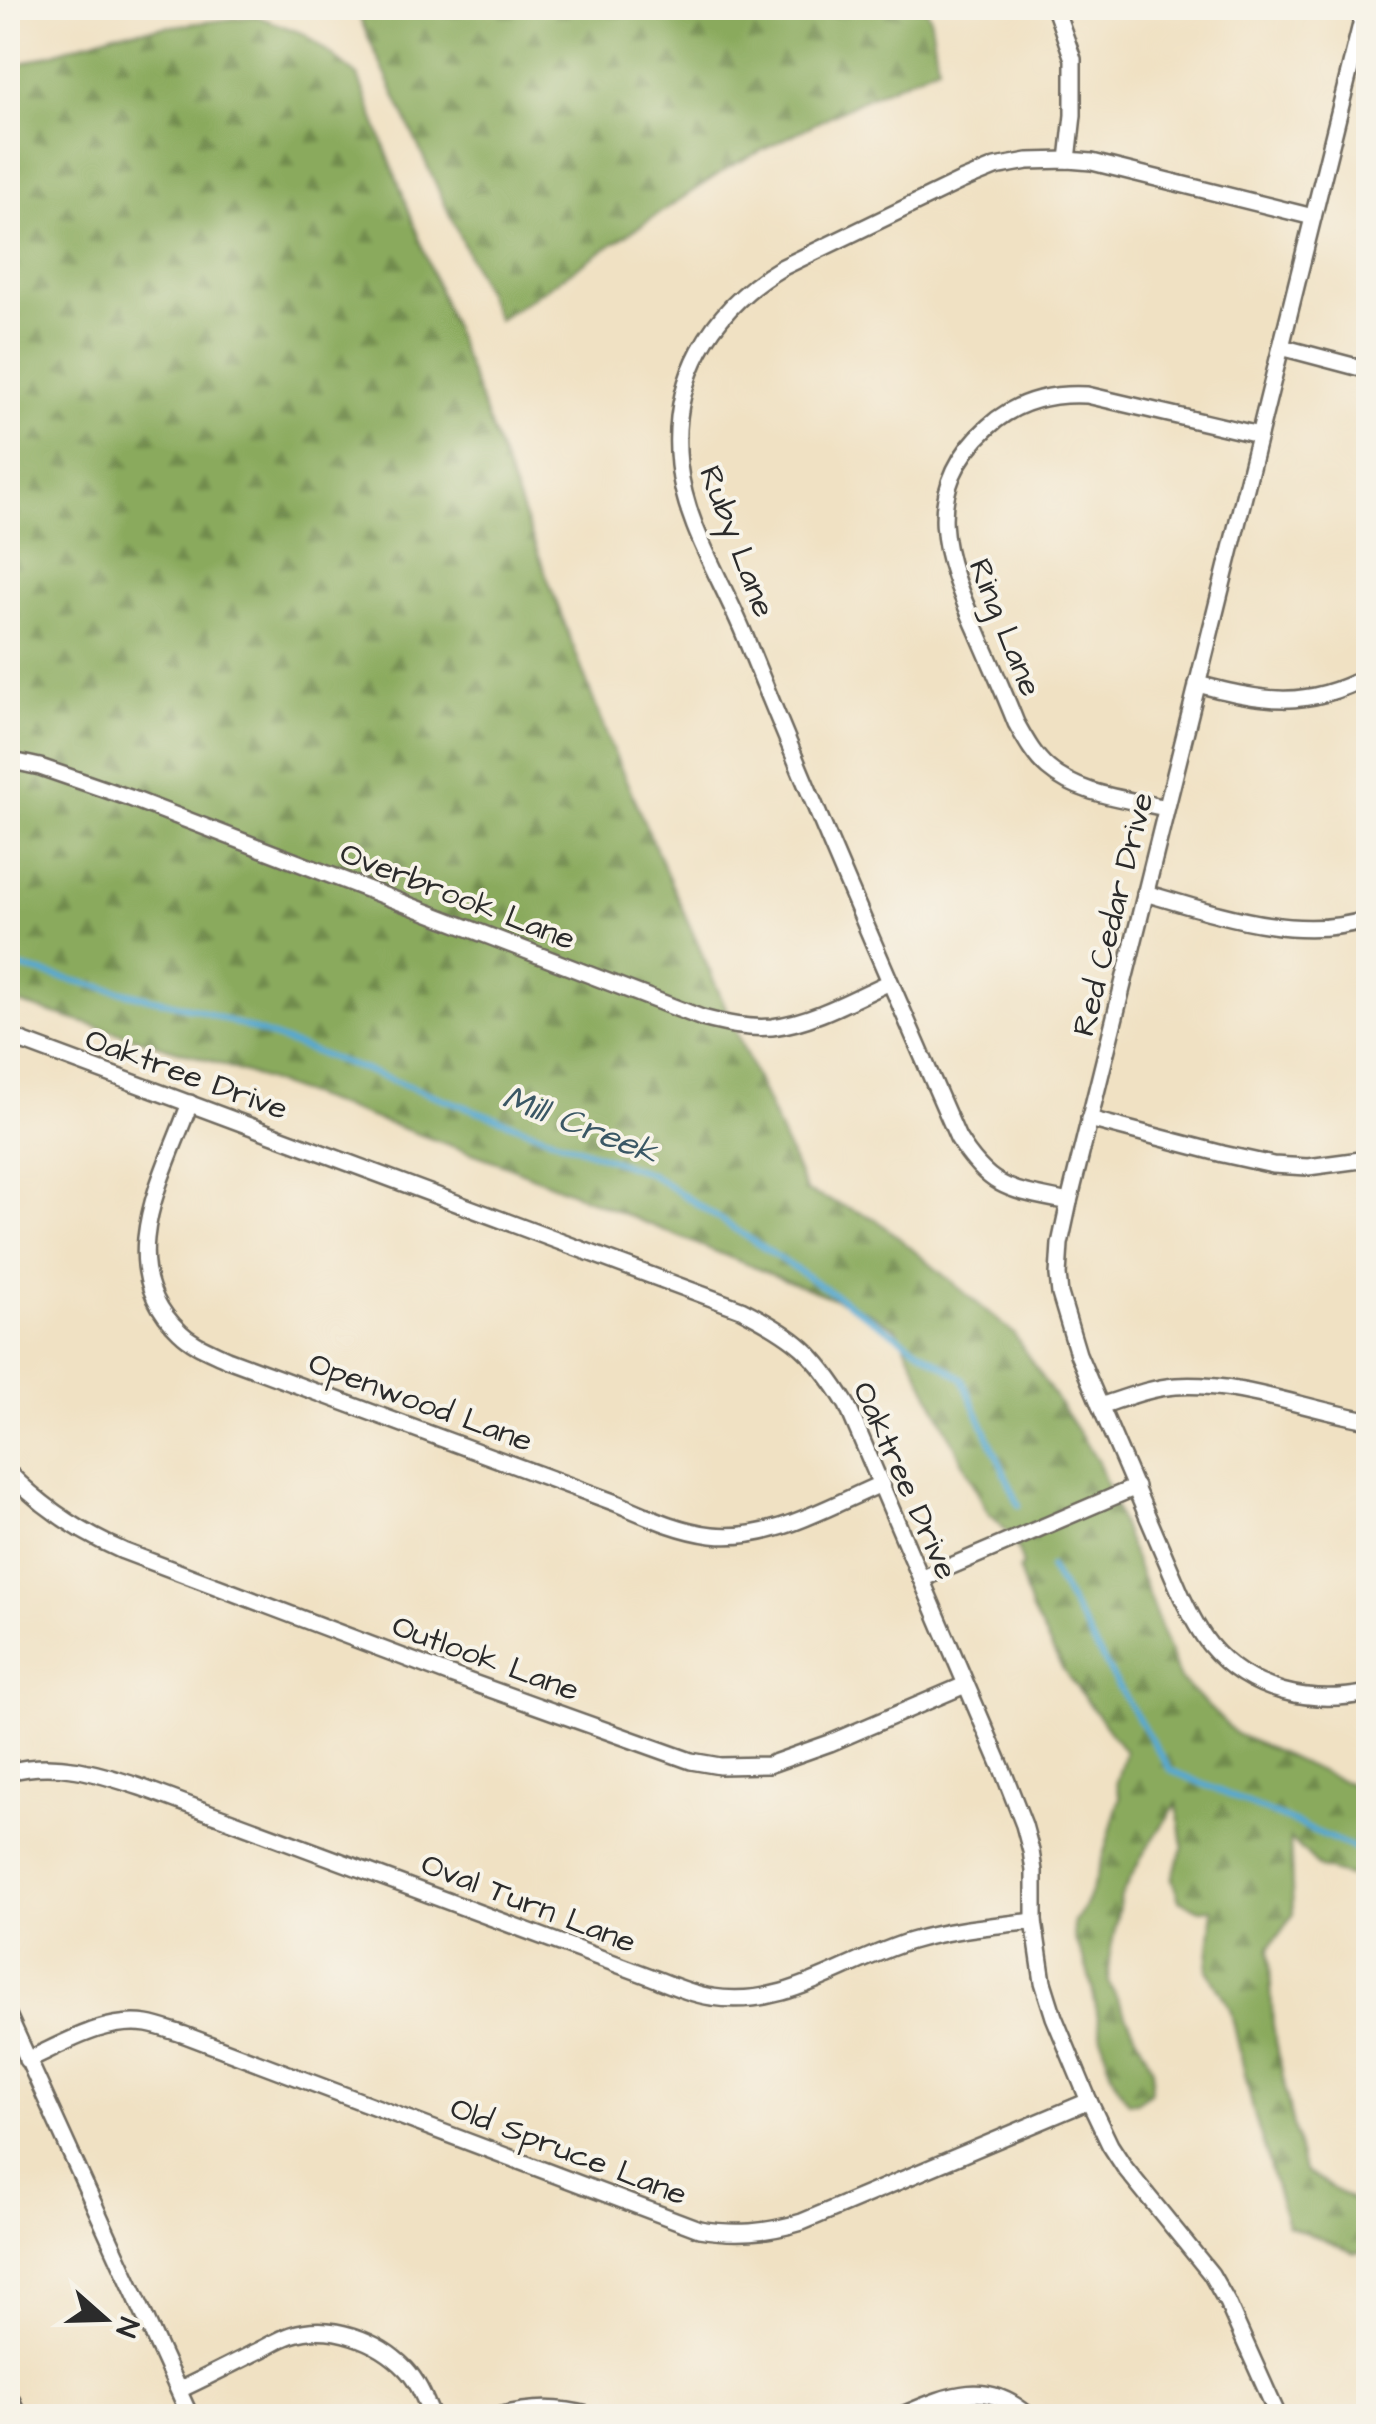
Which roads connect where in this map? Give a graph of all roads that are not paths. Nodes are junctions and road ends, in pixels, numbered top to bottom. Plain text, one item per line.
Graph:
1 (1055, 8) edge
2 (1365, 8) edge
3 (1362, 49) edge
4 (1068, 160) junction
5 (1313, 217) junction
6 (1280, 347) junction
7 (1368, 370) edge
8 (1259, 434) junction
9 (1368, 676) edge
10 (1197, 684) junction
11 (8, 760) edge
12 (1166, 808) junction
13 (1145, 893) junction
14 (1368, 919) edge
15 (890, 982) junction
16 (8, 1036) edge
17 (190, 1103) junction
18 (1089, 1119) junction
19 (1368, 1160) edge
20 (1069, 1202) junction
21 (1100, 1406) junction
22 (1368, 1420) edge
23 (8, 1472) edge
24 (881, 1484) junction
25 (1136, 1487) junction
26 (921, 1579) junction
27 (965, 1684) junction
28 (1368, 1693) edge
29 (8, 1772) edge
30 (1034, 1921) junction
31 (8, 2015) edge
32 (27, 2060) junction
33 (1089, 2101) junction
34 (179, 2390) junction
35 (8, 2402) edge
36 (14, 2416) edge
37 (190, 2416) edge
38 (432, 2416) edge
39 (499, 2416) edge
40 (592, 2416) edge
41 (900, 2416) edge
42 (1029, 2416) edge
43 (1278, 2416) edge

1 - 4 street
2 - 3 street, Red Cedar Drive
3 - 5 street, Red Cedar Drive
4 - 5 street, Ruby Lane
4 - 15 street, Ruby Lane
5 - 6 street, Red Cedar Drive
6 - 7 street
6 - 8 street, Red Cedar Drive
8 - 10 street, Red Cedar Drive
8 - 12 street, Ring Lane
9 - 10 street
10 - 12 street, Red Cedar Drive
11 - 15 street, Overbrook Lane
12 - 13 street, Red Cedar Drive
13 - 14 street
13 - 18 street, Red Cedar Drive
15 - 20 street, Ruby Lane
16 - 17 street, Oaktree Drive
17 - 24 street, Oaktree Drive
17 - 24 street, Openwood Lane
18 - 19 street
18 - 20 street, Red Cedar Drive
20 - 21 street, Red Cedar Drive
21 - 22 street
21 - 25 street, Red Cedar Drive
23 - 27 street, Outlook Lane
24 - 26 street, Oaktree Drive
25 - 26 street
25 - 28 street, Red Cedar Drive
26 - 27 street, Oaktree Drive
27 - 30 street, Oaktree Drive
29 - 30 street, Oval Turn Lane
30 - 33 street, Oaktree Drive
31 - 32 street
32 - 33 street, Old Spruce Lane
32 - 34 street
33 - 43 street, Oaktree Drive
34 - 37 street
34 - 38 street
35 - 36 main road
39 - 40 street
41 - 42 street

